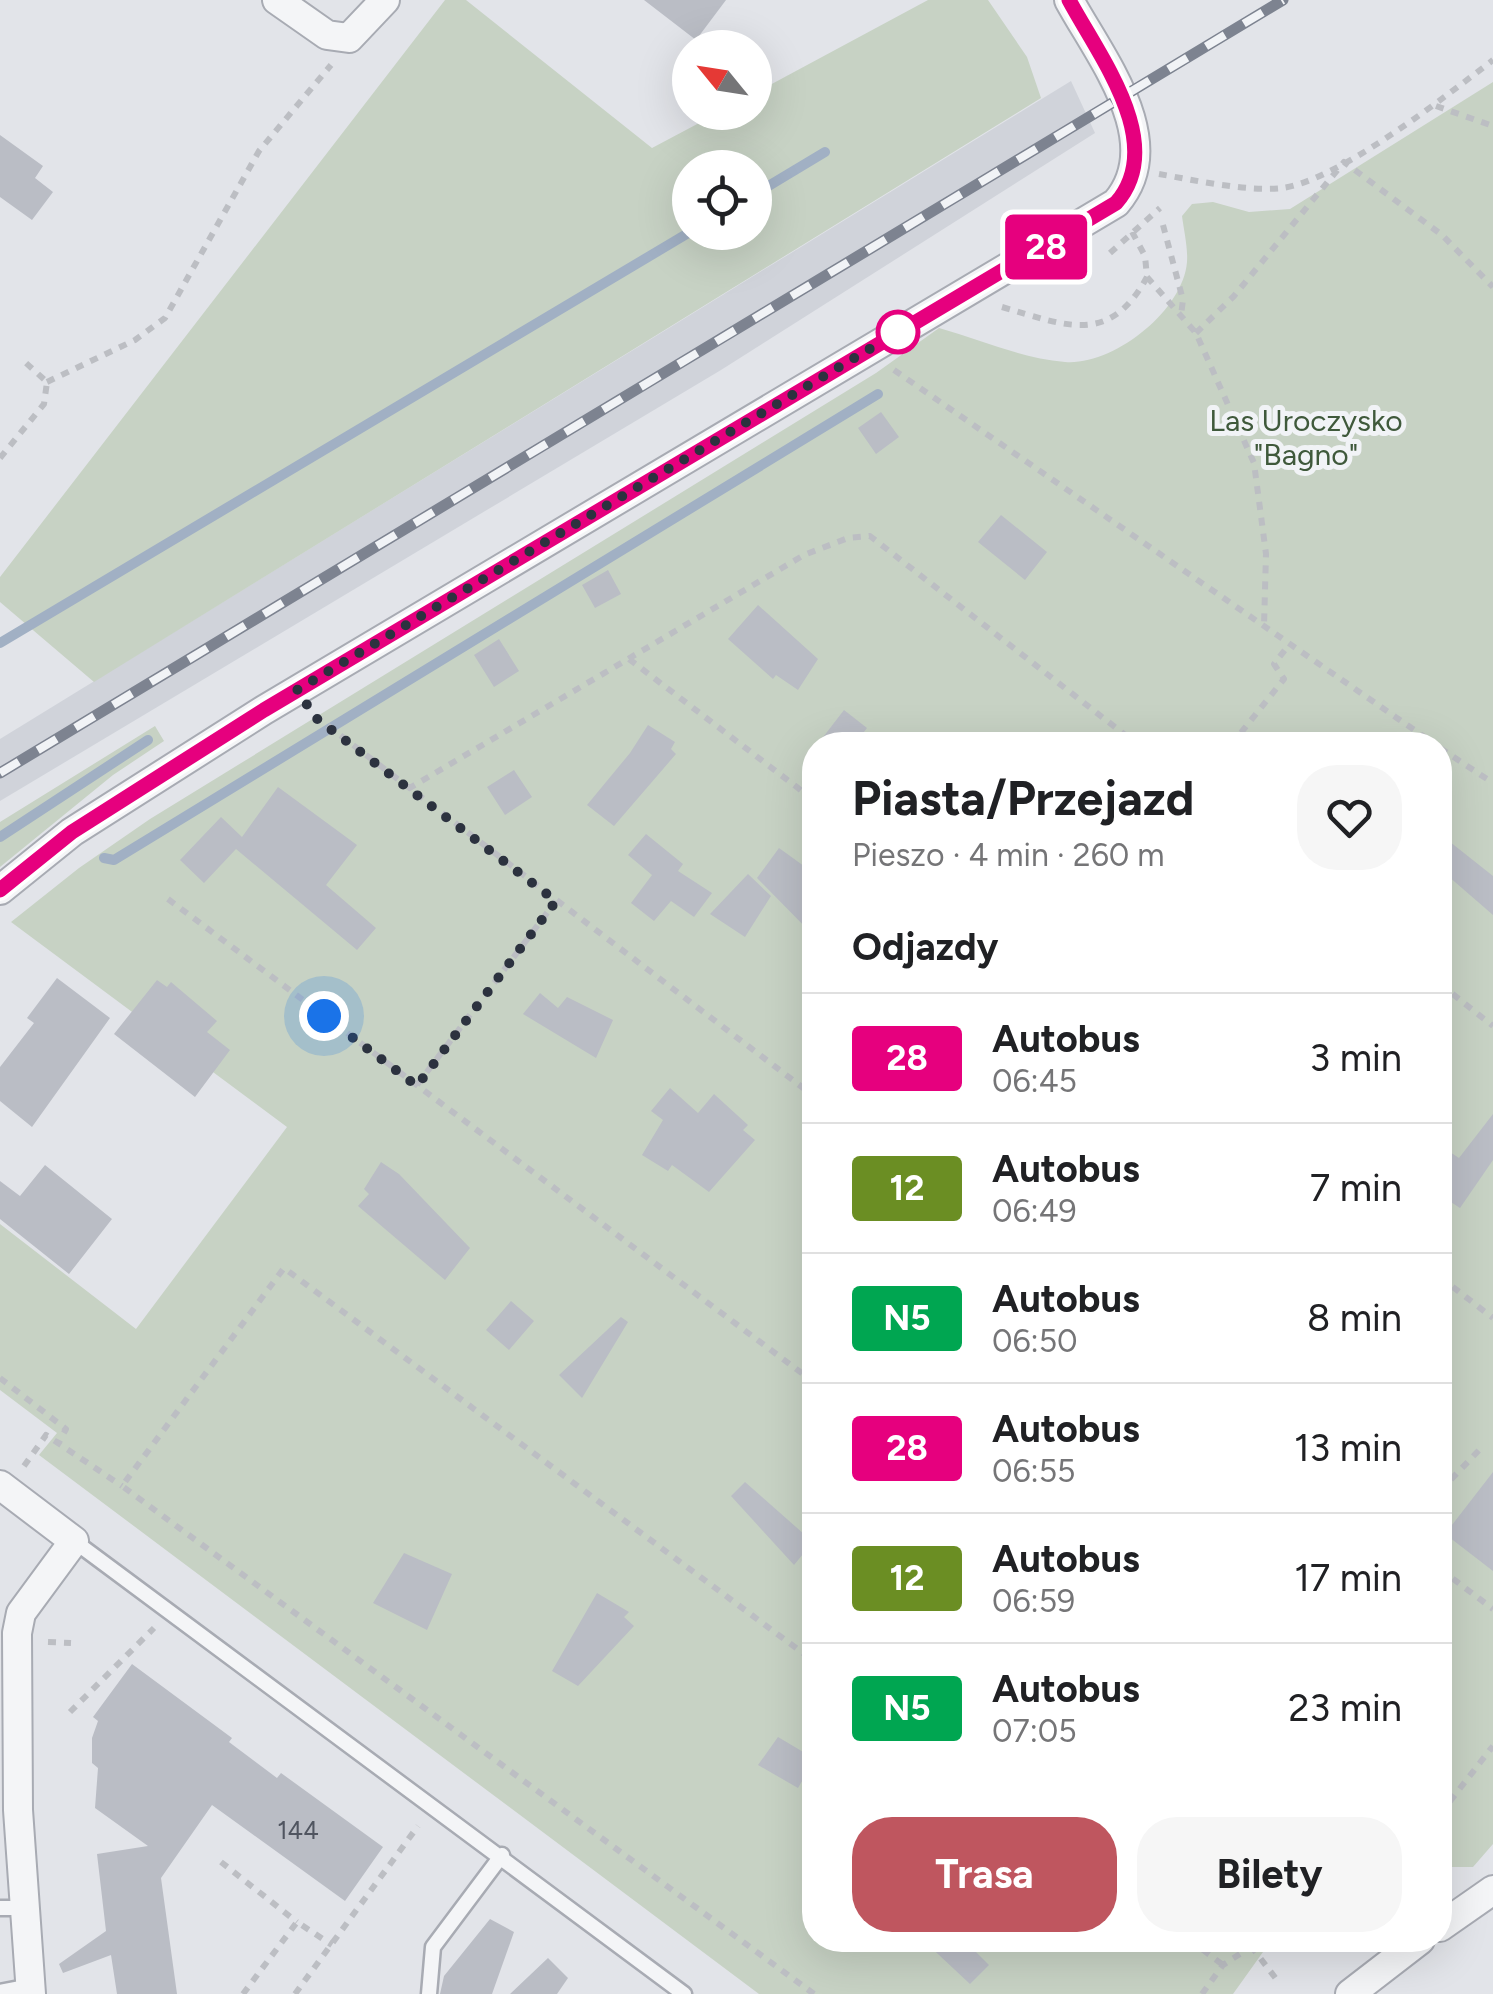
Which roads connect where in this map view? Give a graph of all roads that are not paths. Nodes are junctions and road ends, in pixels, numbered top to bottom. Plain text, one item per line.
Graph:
1 (277, 0) edge
2 (384, 0) edge
3 (1069, 0) edge
4 (0, 890) edge
5 (3, 1487) edge
6 (74, 1541) junction
7 (10, 1822) edge
8 (502, 1856) junction
9 (1493, 1890) edge
10 (12, 1908) edge
11 (1452, 1918) edge
12 (1404, 1952) edge
13 (31, 1990) edge
14 (0, 1992) edge
15 (429, 1994) edge
16 (684, 1994) edge
17 (1350, 1994) edge

1 - 2 street
3 - 4 street
5 - 6 street
6 - 7 street
6 - 8 lane
7 - 10 street
8 - 15 lane
8 - 16 lane
9 - 11 street
10 - 13 street
12 - 17 street
13 - 14 lane

